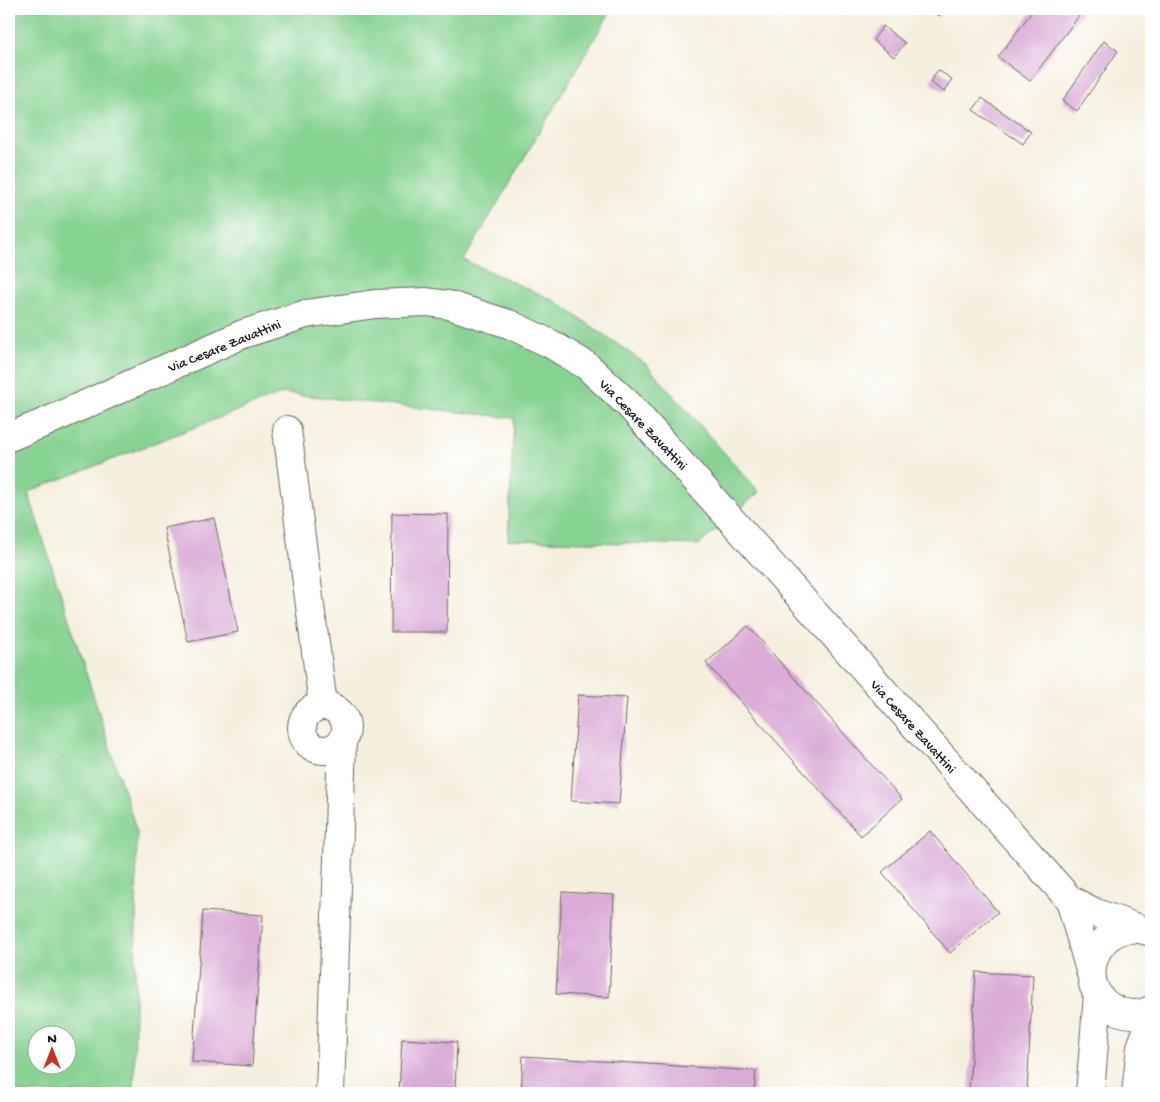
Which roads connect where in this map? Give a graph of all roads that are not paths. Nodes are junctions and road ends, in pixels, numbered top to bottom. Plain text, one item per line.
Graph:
1 (287, 430) dead end
2 (9, 437) edge
3 (323, 705) junction
4 (342, 741) junction
5 (1070, 900) junction
6 (1146, 930) edge
7 (1095, 984) junction
8 (1151, 1010) edge
9 (1151, 1020) edge
10 (330, 1093) edge
11 (1090, 1093) edge
12 (1136, 1093) edge

1 - 3 street
2 - 5 street, Via Cesare Zavattini
3 - 4 street
3 - 4 street
4 - 10 street
5 - 6 street, Via Cesare Zavattini
5 - 7 street, Via Cesare Zavattini
6 - 7 street
7 - 8 street
7 - 11 street
9 - 12 street

